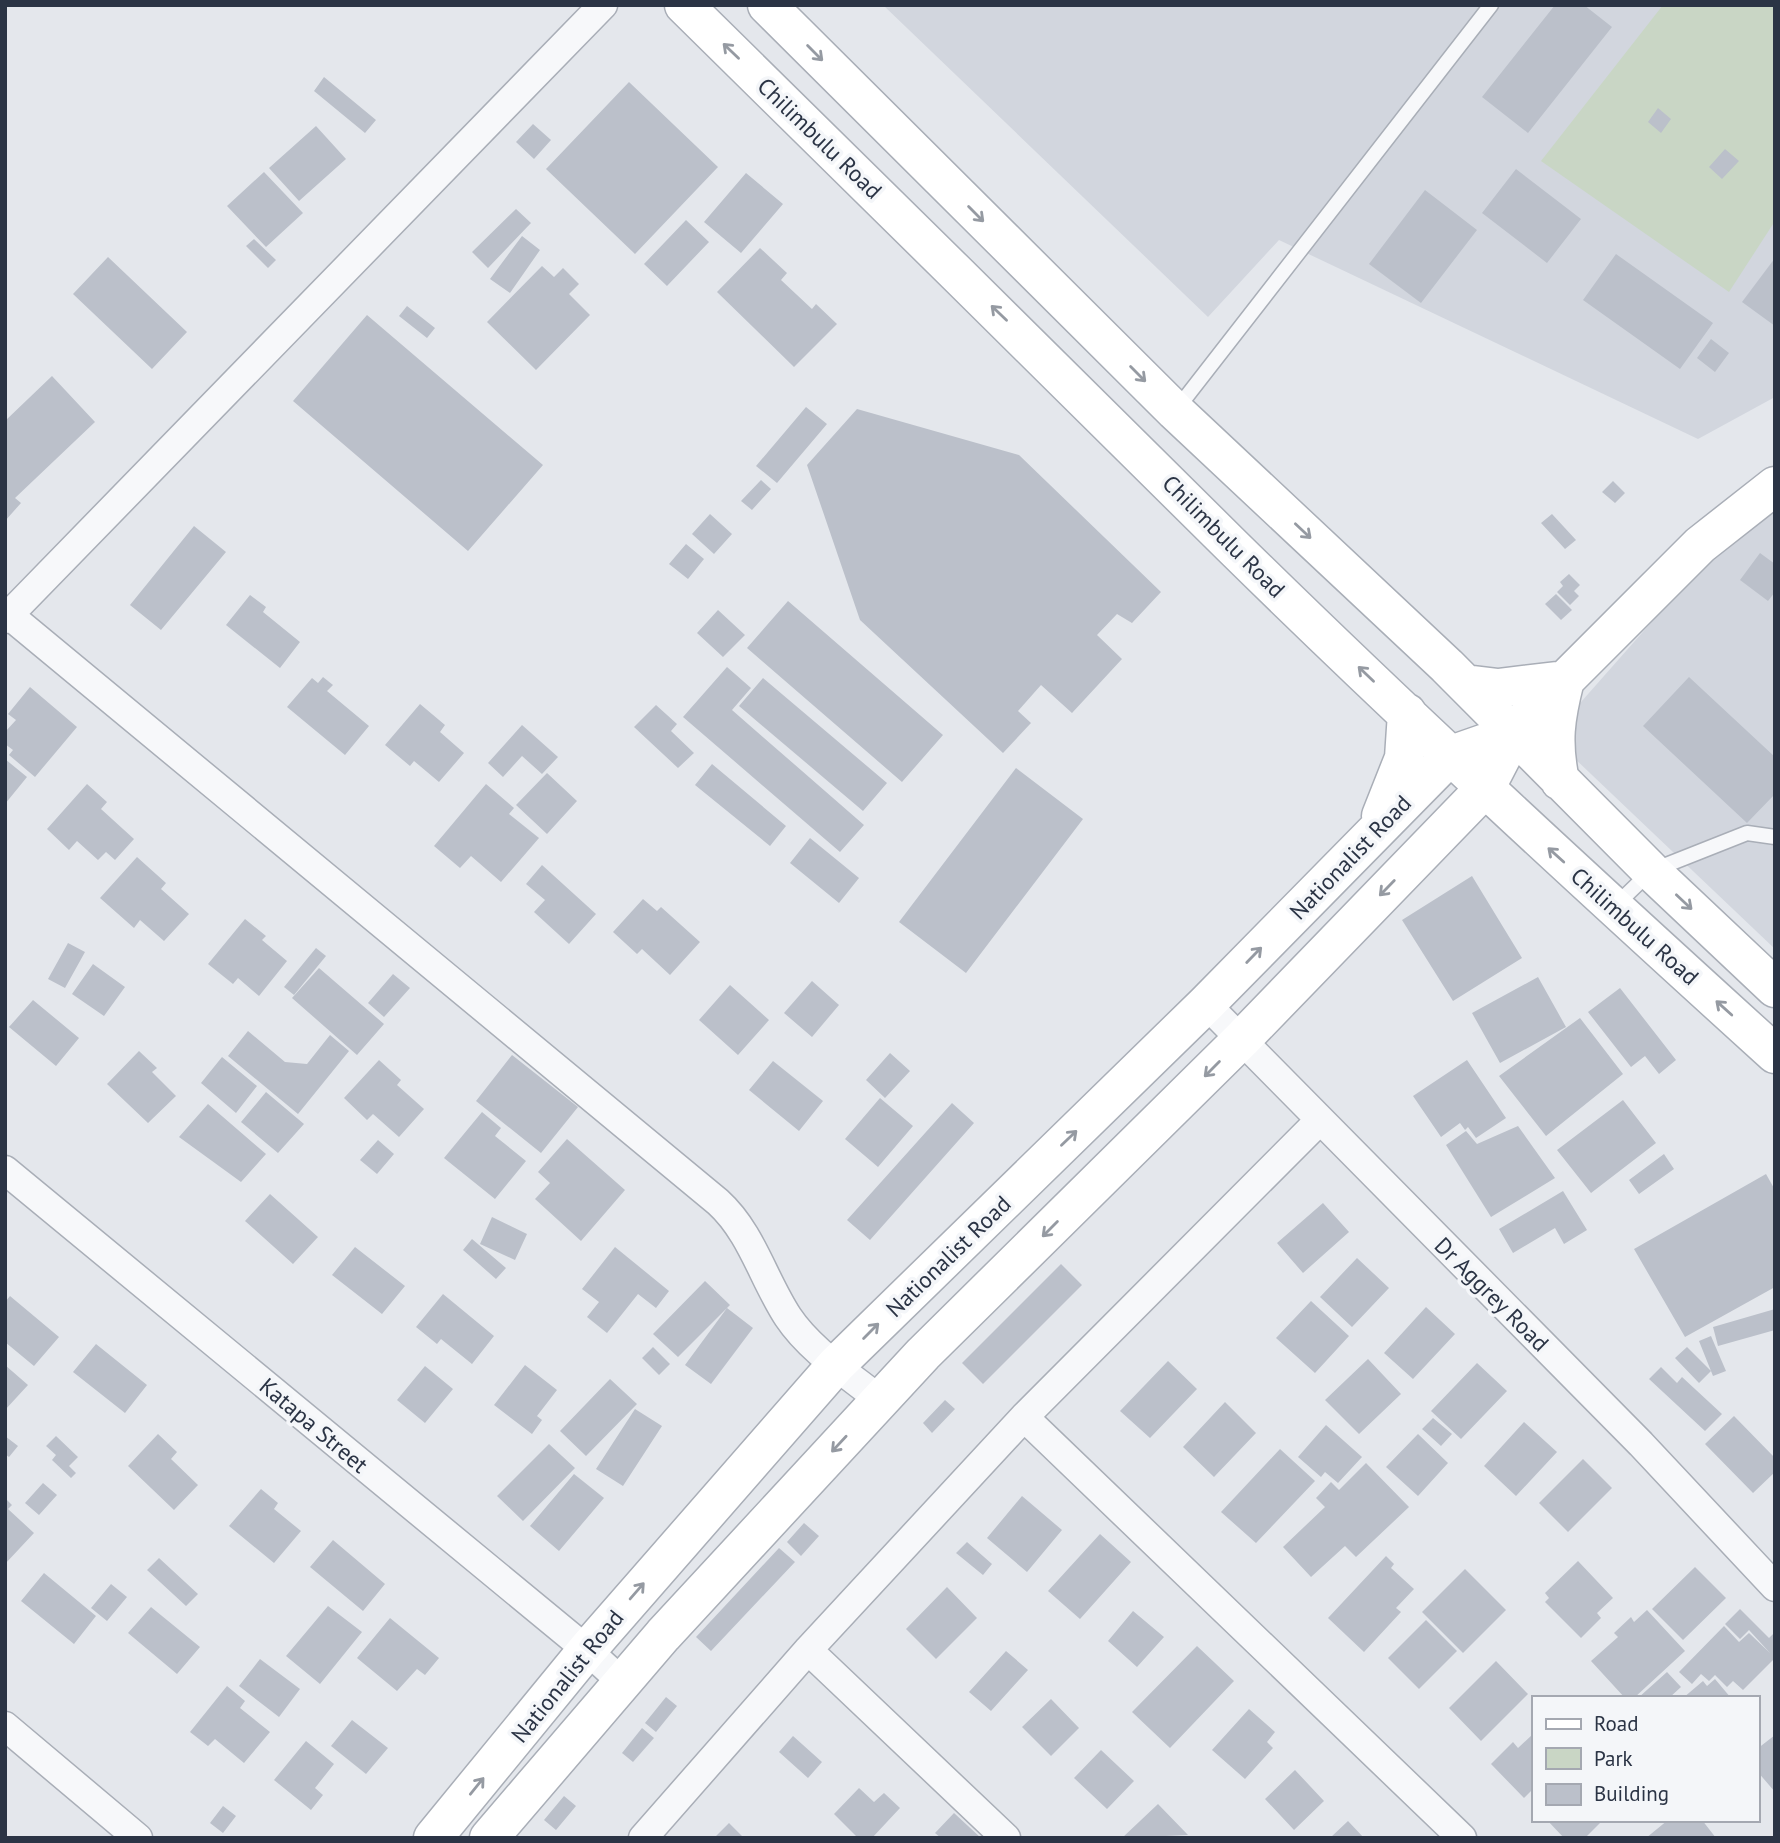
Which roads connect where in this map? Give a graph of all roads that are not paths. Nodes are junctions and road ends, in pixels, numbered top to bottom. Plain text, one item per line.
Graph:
1 (603, 5) edge
2 (684, 5) edge
3 (766, 5) edge
4 (1491, 5) edge
5 (1175, 411) junction
6 (1775, 486) edge
7 (7, 617) edge
8 (1565, 680) junction
9 (1465, 684) junction
10 (1407, 713) junction
11 (1514, 733) junction
12 (1451, 755) junction
13 (1560, 780) junction
14 (1486, 786) junction
15 (1526, 827) junction
16 (1775, 837) edge
17 (1368, 839) junction
18 (1416, 858) junction
19 (1651, 871) junction
20 (1614, 907) junction
21 (1775, 988) edge
22 (1206, 1004) junction
23 (1242, 1039) junction
24 (1775, 1054) edge
25 (1320, 1120) junction
26 (5, 1170) edge
27 (836, 1365) junction
28 (880, 1400) junction
29 (1024, 1417) junction
30 (1775, 1587) edge
31 (587, 1650) junction
32 (808, 1650) junction
33 (622, 1682) junction
34 (5, 1726) edge
35 (138, 1838) edge
36 (433, 1838) edge
37 (489, 1838) edge
38 (643, 1838) edge
39 (1006, 1838) edge
40 (1462, 1838) edge

1 - 7 street
10 -> 2 main road, Chilimbulu Road
3 -> 5 main road
4 - 5 lane
5 -> 9 main road
6 - 8 main road, Nationalist Road
7 - 27 street
8 - 9 main road
8 - 11 main road, Nationalist Road
8 - 13 main road
9 - 11 main road
10 - 12 main road, Chilimbulu Road
10 - 17 main road
11 - 12 main road, Nationalist Road
11 - 13 main road
11 - 14 main road, Nationalist Road
12 - 14 main road, Chilimbulu Road
12 - 17 main road, Nationalist Road
13 - 19 main road
14 - 15 main road, Chilimbulu Road
14 - 18 main road, Nationalist Road
15 - 18 main road
20 -> 15 main road, Chilimbulu Road
16 - 19 lane
22 -> 17 main road, Nationalist Road
18 -> 23 main road, Nationalist Road
19 - 20 lane
19 -> 21 main road
24 -> 20 main road, Chilimbulu Road
22 - 23 street, Dr Aggrey Road
27 -> 22 main road, Nationalist Road
23 - 25 street, Dr Aggrey Road
23 -> 28 main road, Nationalist Road
25 - 29 street
25 - 30 street, Dr Aggrey Road
26 - 31 street, Katapa Street
27 - 28 street
31 -> 27 main road, Nationalist Road
28 -> 33 main road, Nationalist Road
29 - 32 street
29 - 40 street
31 - 33 street, Katapa Street
36 -> 31 main road, Nationalist Road
32 - 38 street
32 - 39 street
33 - 37 main road, Nationalist Road
34 - 35 street

